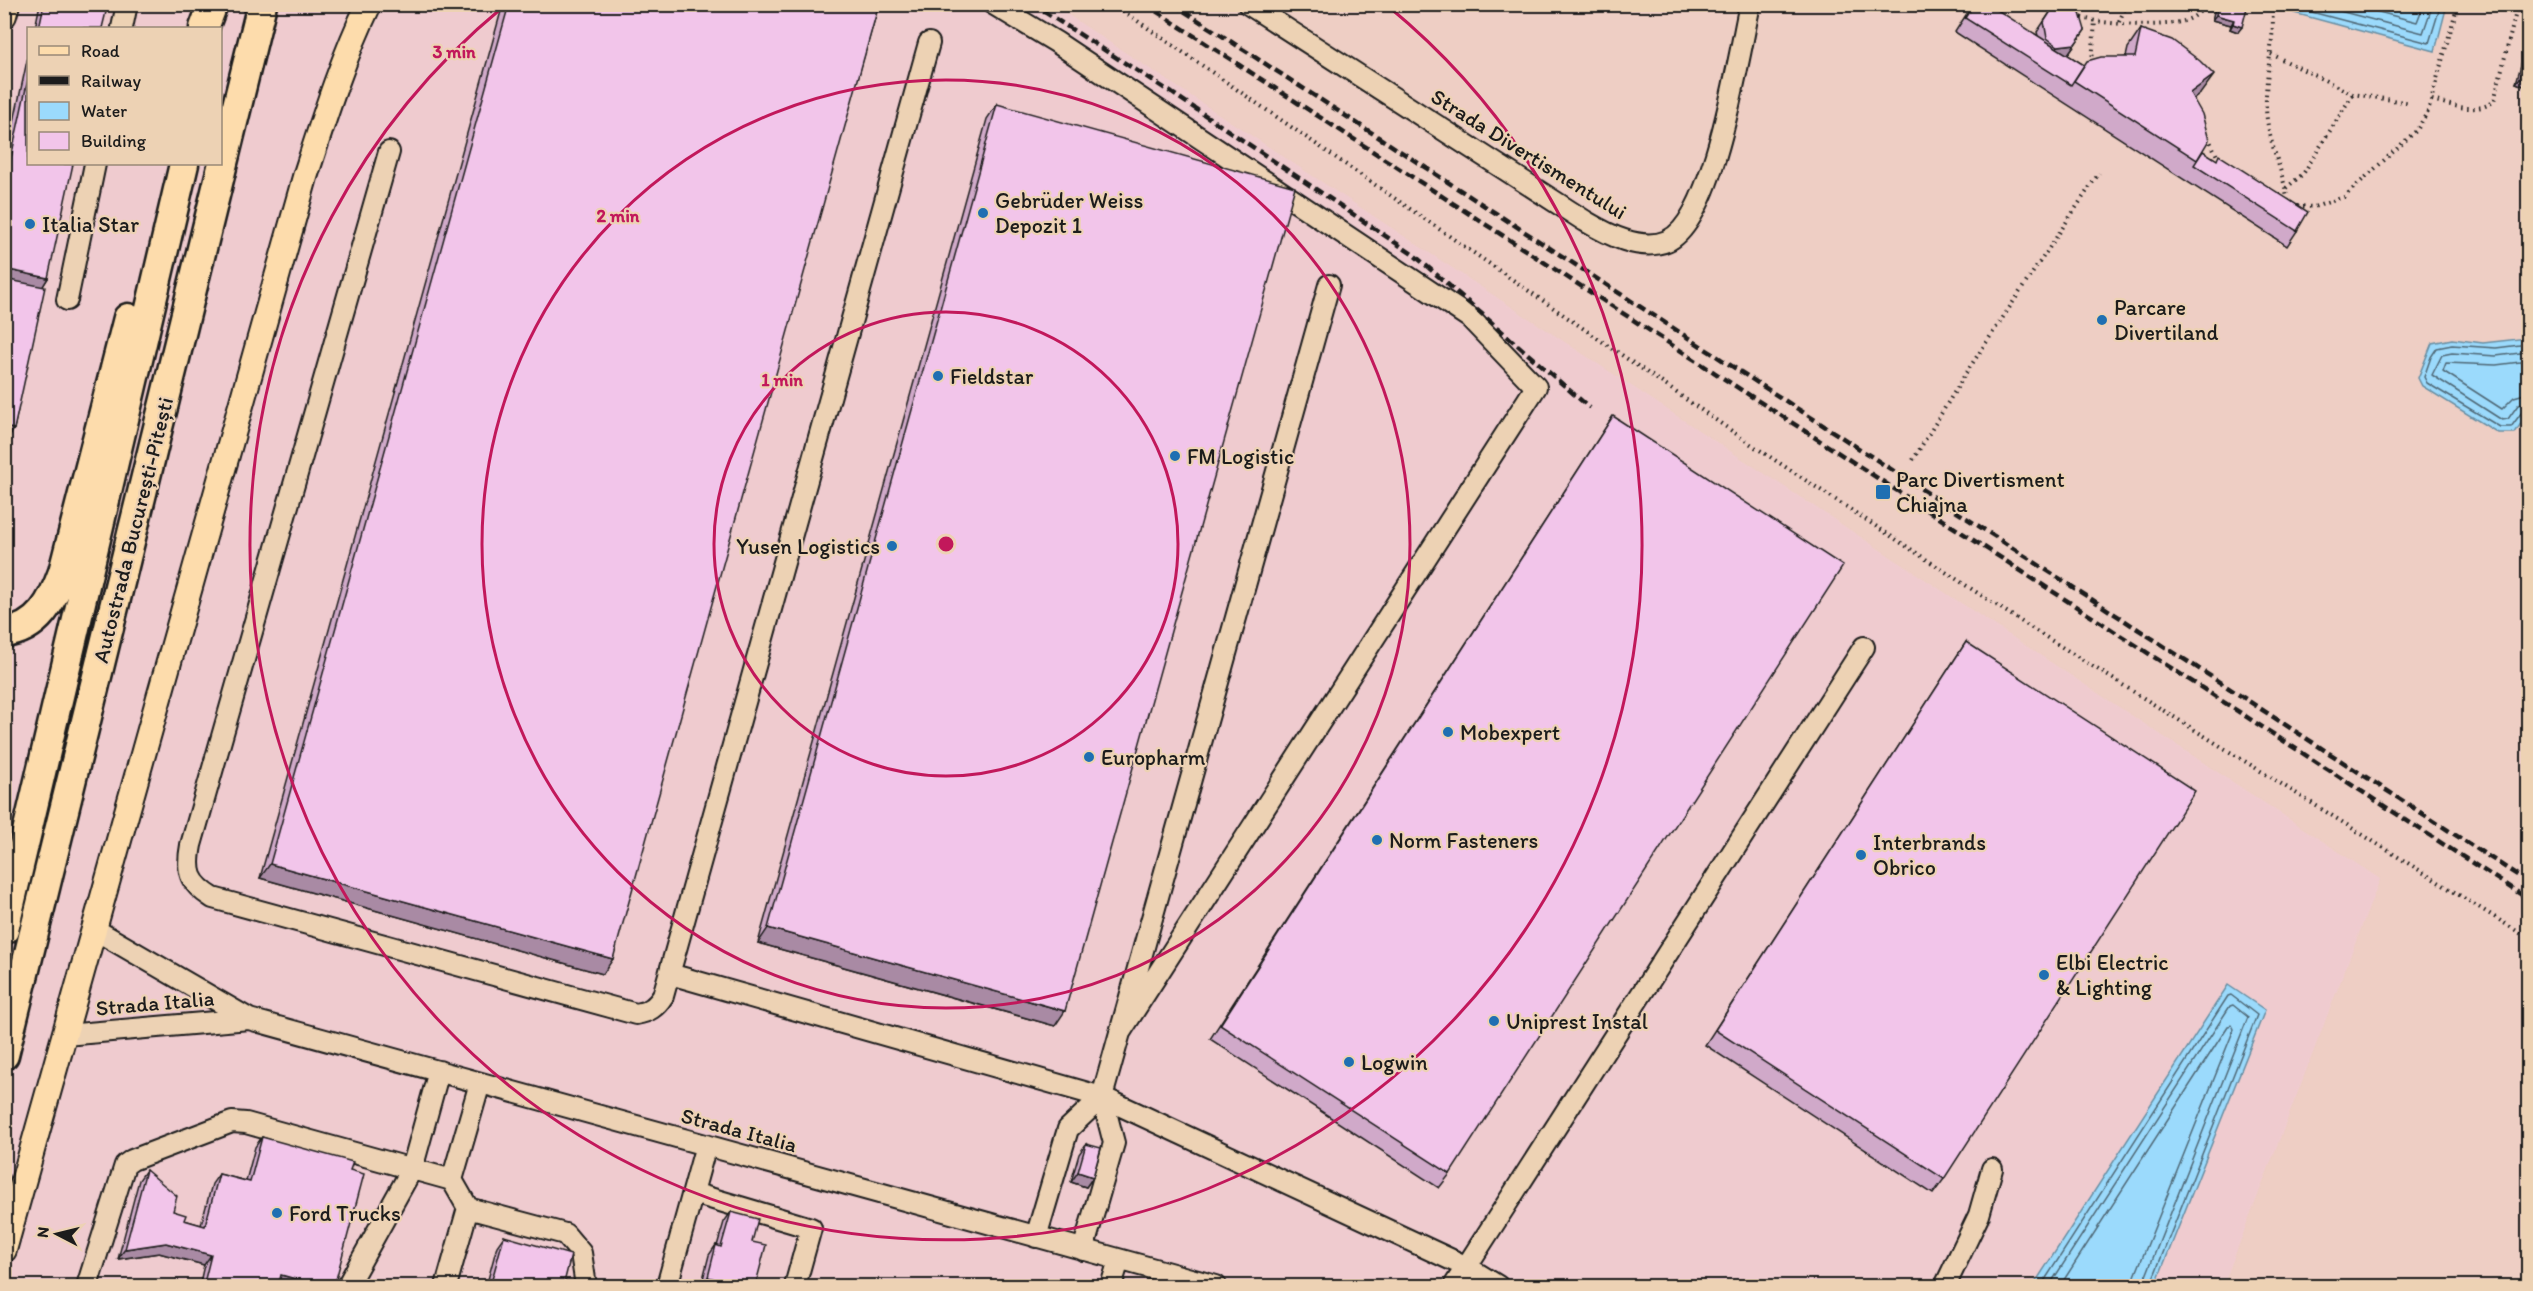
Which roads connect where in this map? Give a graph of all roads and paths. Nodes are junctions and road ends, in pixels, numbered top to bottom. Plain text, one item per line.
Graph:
1 (7, 4) edge
2 (127, 4) edge
3 (213, 4) edge
4 (222, 4) edge
5 (262, 4) edge
6 (369, 4) edge
7 (993, 4) edge
8 (1113, 4) edge
9 (1248, 4) edge
10 (1750, 4) edge
11 (2127, 4) edge
12 (2207, 4) edge
13 (2272, 4) edge
14 (2458, 4) edge
15 (2518, 4) edge
16 (2068, 14) edge
17 (4, 15) edge
18 (2095, 21) junction
19 (2119, 22) junction
20 (123, 27) edge
21 (204, 27) edge
22 (216, 27) edge
23 (929, 43) dead end
24 (2271, 54) junction
25 (2092, 67) edge
26 (2353, 94) junction
27 (2432, 100) junction
28 (2411, 103) dead end
29 (2205, 130) edge
30 (390, 152) dead end
31 (95, 165) edge
32 (168, 165) edge
33 (184, 165) edge
34 (2223, 167) edge
35 (2098, 173) dead end
36 (2286, 188) junction
37 (2277, 202) edge
38 (2288, 204) junction
39 (1329, 285) dead end
40 (67, 300) dead end
41 (1913, 460) dead end
42 (4, 633) edge
43 (1864, 647) dead end
44 (94, 929) junction
45 (4, 930) edge
46 (2529, 938) edge
47 (670, 974) junction
48 (249, 1019) junction
49 (1122, 1031) junction
50 (65, 1035) junction
51 (4, 1055) edge
52 (439, 1071) junction
53 (480, 1083) junction
54 (1102, 1097) junction
55 (706, 1145) junction
56 (412, 1169) junction
57 (1992, 1169) dead end
58 (452, 1180) junction
59 (693, 1193) junction
60 (468, 1208) junction
61 (1036, 1237) junction
62 (4, 1250) edge
63 (1083, 1250) junction
64 (1119, 1260) junction
65 (1467, 1267) junction
66 (87, 1287) edge
67 (347, 1287) edge
68 (446, 1287) edge
69 (586, 1287) edge
70 (667, 1287) edge
71 (795, 1287) edge
72 (1111, 1287) edge
73 (1216, 1287) edge
74 (1454, 1287) edge
75 (1497, 1287) edge
76 (1945, 1287) edge

1 - 17 main road
2 - 20 street
3 - 21 highway
4 - 22 highway
5 - 51 highway, Autostrada București-Pitești
6 - 44 main road
7 - 49 street
8 - 46 path
9 - 10 street, Strada Divertismentului
11 - 19 path
12 - 19 path
13 - 24 path
14 - 27 path
15 - 27 path
16 - 18 path
18 - 19 path
18 - 25 path
23 - 47 street
24 - 26 path
24 - 36 path
26 - 28 path
26 - 36 path
27 - 38 path
29 - 34 path
30 - 47 street
31 - 40 street
32 - 42 highway
33 - 45 highway, Autostrada București-Pitești
35 - 41 path
36 - 38 path
37 - 38 path
39 - 49 street
43 - 65 street
44 - 48 street, Strada Italia
44 - 50 main road
47 - 54 street
48 - 50 street, Strada Italia
48 - 52 street, Strada Italia
49 - 54 street
50 - 62 main road
52 - 53 street, Strada Italia
52 - 56 street
53 - 55 street, Strada Italia
53 - 58 street
54 - 61 street
54 - 63 street
54 - 65 street
55 - 59 street
55 - 61 street, Strada Italia
56 - 58 street
56 - 66 street
56 - 67 street
57 - 76 street
58 - 60 street
59 - 70 street
59 - 71 street
60 - 68 street
60 - 69 street
61 - 63 street, Strada Italia
63 - 64 street, Strada Italia
64 - 72 street
64 - 73 street, Strada Italia
65 - 74 street
65 - 75 street

